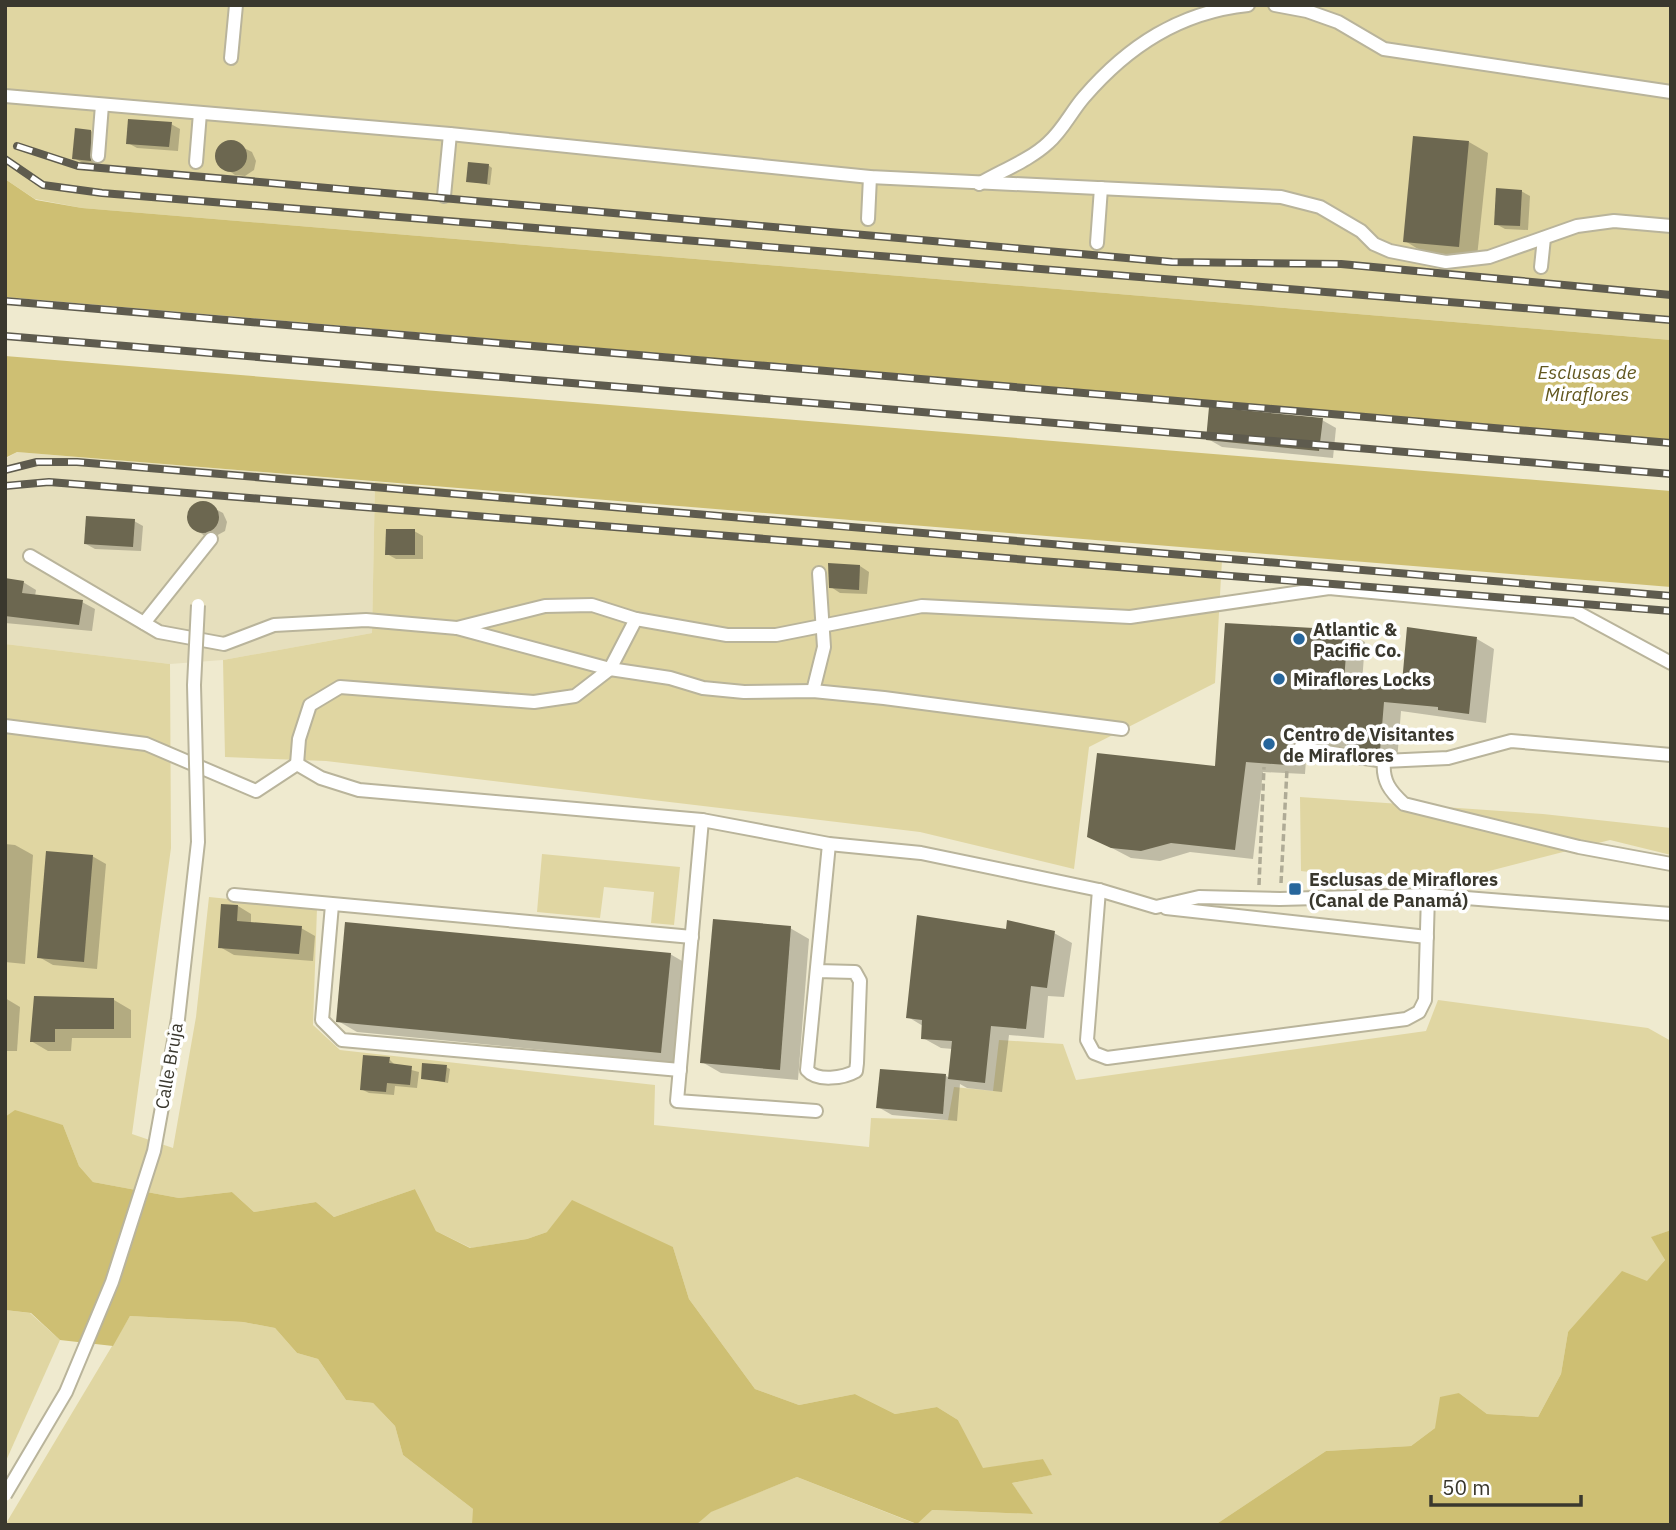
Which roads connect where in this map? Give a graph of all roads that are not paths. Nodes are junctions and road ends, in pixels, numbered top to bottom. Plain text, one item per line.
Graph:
1 (236, 5) edge
2 (1248, 5) edge
3 (1275, 5) edge
4 (231, 58) dead end
5 (1671, 92) edge
6 (5, 96) edge
7 (102, 105) junction
8 (200, 113) junction
9 (450, 134) junction
10 (98, 156) dead end
11 (196, 162) dead end
12 (870, 177) junction
13 (978, 184) junction
14 (1101, 188) junction
15 (444, 196) dead end
16 (868, 219) dead end
17 (1671, 226) edge
18 (1544, 238) junction
19 (1097, 243) dead end
20 (1541, 267) dead end
21 (211, 539) dead end
22 (30, 556) dead end
23 (819, 573) dead end
24 (198, 605) dead end
25 (636, 619) junction
26 (145, 623) junction
27 (821, 626) junction
28 (457, 628) junction
29 (1671, 663) edge
30 (610, 669) junction
31 (813, 691) junction
32 (5, 726) edge
33 (1122, 729) dead end
34 (1300, 748) dead end
35 (1671, 755) edge
36 (1384, 761) junction
37 (298, 764) junction
38 (702, 820) junction
39 (829, 844) junction
40 (1671, 864) edge
41 (1099, 890) junction
42 (234, 895) dead end
43 (1428, 895) junction
44 (332, 905) junction
45 (1156, 907) junction
46 (1671, 914) edge
47 (692, 937) junction
48 (1427, 937) junction
49 (817, 971) junction
50 (680, 1070) junction
51 (816, 1111) dead end
52 (5, 1495) edge

1 - 4 lane
2 - 13 lane
3 - 5 lane
6 - 7 lane
7 - 8 lane
7 - 10 lane
8 - 9 lane
8 - 11 lane
9 - 12 lane
9 - 15 lane
12 - 13 lane
12 - 16 lane
13 - 14 lane
14 - 18 lane
14 - 19 lane
17 - 18 lane
18 - 20 lane
21 - 26 lane
22 - 26 lane
23 - 27 lane
24 - 52 lane, Calle Bruja, bridge
25 - 27 lane
25 - 28 lane
25 - 30 lane
26 - 28 lane
27 - 29 lane
27 - 31 lane
28 - 30 lane
30 - 31 lane
30 - 37 lane
31 - 33 lane
32 - 37 lane
34 - 36 lane
35 - 36 lane
36 - 40 lane
37 - 38 lane
38 - 39 lane
38 - 47 lane
39 - 41 lane
39 - 49 lane
41 - 45 lane
41 - 48 lane
42 - 44 lane
43 - 45 lane
43 - 46 lane
43 - 48 lane
44 - 47 lane
44 - 50 lane
45 - 48 lane
47 - 50 lane
49 - 49 lane
50 - 51 lane

